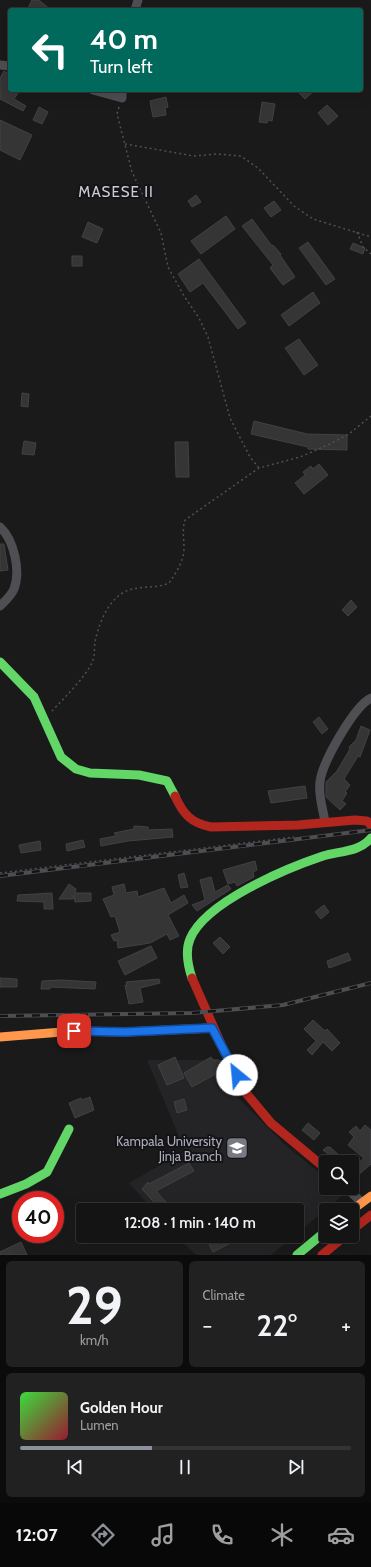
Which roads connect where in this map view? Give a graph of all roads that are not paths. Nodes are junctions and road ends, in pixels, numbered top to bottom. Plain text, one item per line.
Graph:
1 (108, 92) edge
2 (122, 94) edge
3 (0, 527) edge
4 (0, 606) edge
5 (0, 662) edge
6 (371, 698) edge
7 (325, 822) junction
8 (371, 825) edge
9 (371, 838) edge
10 (212, 1028) junction
11 (0, 1037) edge
12 (70, 1129) dead end
13 (319, 1163) edge
14 (0, 1194) edge
15 (354, 1195) edge
16 (371, 1196) edge
17 (361, 1202) joint
18 (371, 1215) edge
19 (359, 1224) edge
20 (319, 1237) edge
21 (337, 1243) edge
22 (297, 1255) edge
23 (322, 1255) edge

1 - 2 street
3 - 4 street
5 - 7 main road
6 - 7 street
7 - 8 main road
9 - 10 main road
10 - 11 main road
10 - 13 main road
12 - 14 main road
15 - 17 street
16 - 17 main road
18 - 19 main road
20 - 22 main road
21 - 23 main road

